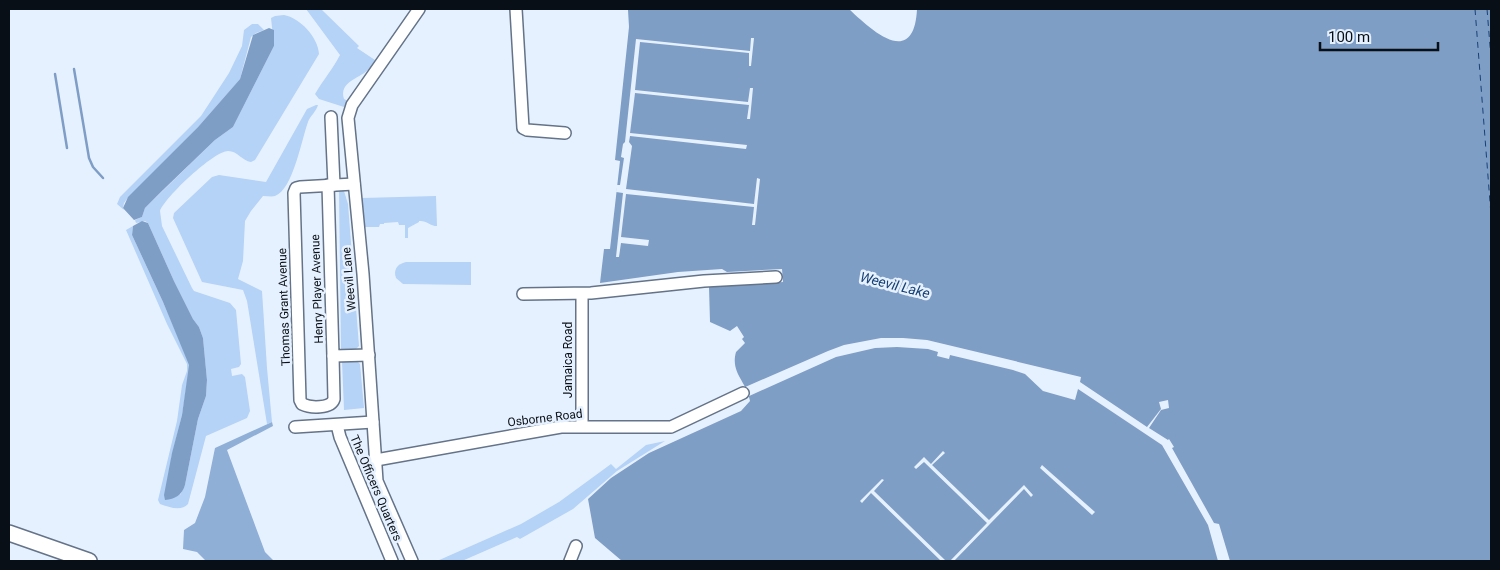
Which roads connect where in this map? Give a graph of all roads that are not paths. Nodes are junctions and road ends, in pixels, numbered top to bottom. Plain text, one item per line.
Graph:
1 (419, 9) edge
2 (516, 9) edge
3 (331, 117) dead end
4 (565, 134) dead end
5 (354, 184) junction
6 (331, 185) junction
7 (776, 277) dead end
8 (523, 294) dead end
9 (582, 294) junction
10 (369, 355) junction
11 (333, 356) junction
12 (743, 393) dead end
13 (373, 422) junction
14 (338, 424) junction
15 (582, 426) junction
16 (294, 427) dead end
17 (376, 460) junction
18 (9, 532) edge
19 (576, 546) dead end
20 (89, 561) edge
21 (392, 561) edge
22 (412, 561) edge
23 (570, 561) edge

1 - 5 street, Weevil Lane
2 - 4 street
3 - 6 street, Henry Player Avenue
5 - 6 street, Thomas Grant Avenue
5 - 10 street, Weevil Lane
6 - 11 street, Henry Player Avenue
6 - 11 street, Thomas Grant Avenue
7 - 9 street
8 - 9 street
9 - 15 street, Jamaica Road
10 - 11 street, Henry Player Avenue
10 - 13 street, Weevil Lane
12 - 15 street, Osborne Road
13 - 14 street, The Officers Quarters
13 - 17 street, Weevil Lane
14 - 16 street, The Officers Quarters
14 - 21 street, The Officers Quarters
15 - 17 street, Osborne Road
17 - 22 street, Weevil Lane
18 - 20 main road
19 - 23 street

